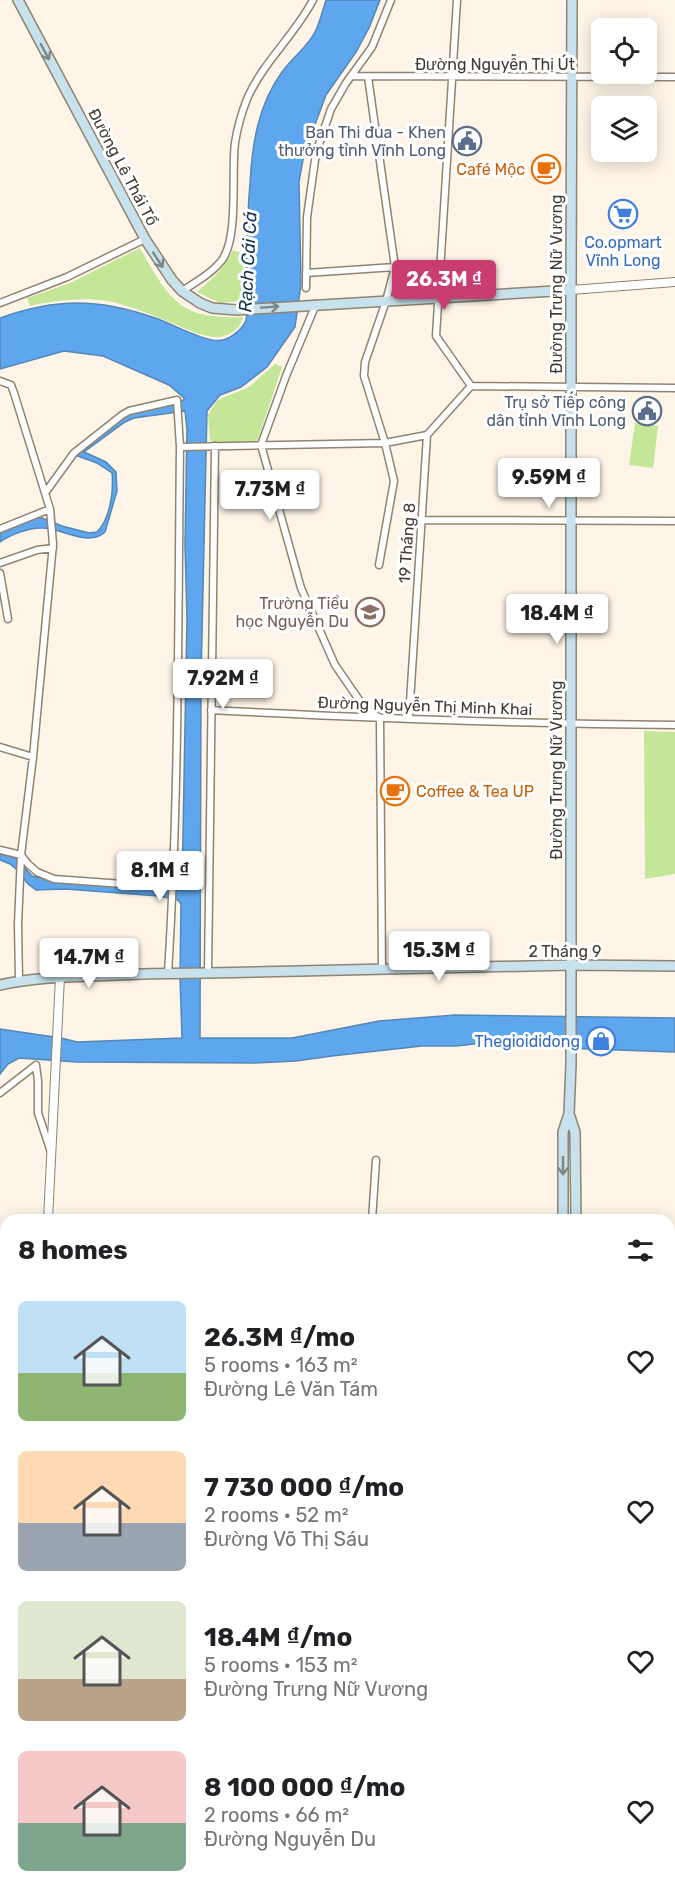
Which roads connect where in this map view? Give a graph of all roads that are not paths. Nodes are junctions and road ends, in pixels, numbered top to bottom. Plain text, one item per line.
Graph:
1 (18, 0) edge
2 (313, 0) edge
3 (391, 0) edge
4 (457, 0) edge
5 (572, 0) edge
6 (351, 76) junction
7 (368, 76) junction
8 (452, 77) junction
9 (675, 77) edge
10 (572, 78) junction
11 (145, 239) junction
12 (395, 267) junction
13 (306, 273) junction
14 (675, 282) edge
15 (306, 288) dead end
16 (570, 290) junction
17 (182, 291) junction
18 (439, 298) junction
19 (386, 301) junction
20 (0, 303) edge
21 (316, 304) junction
22 (0, 381) edge
23 (471, 386) junction
24 (571, 387) junction
25 (675, 388) edge
26 (427, 435) junction
27 (385, 443) junction
28 (261, 445) junction
29 (213, 446) junction
30 (183, 447) junction
31 (45, 493) junction
32 (50, 511) junction
33 (423, 520) junction
34 (571, 521) junction
35 (675, 521) edge
36 (0, 529) edge
37 (53, 548) junction
38 (0, 563) edge
39 (379, 565) dead end
40 (0, 573) edge
41 (8, 619) dead end
42 (211, 710) junction
43 (380, 718) junction
44 (409, 718) junction
45 (571, 724) junction
46 (675, 725) edge
47 (0, 747) edge
48 (33, 757) junction
49 (0, 850) edge
50 (21, 857) junction
51 (173, 886) junction
52 (571, 965) junction
53 (675, 966) edge
54 (382, 969) junction
55 (172, 972) junction
56 (206, 973) junction
57 (60, 977) junction
58 (19, 980) junction
59 (0, 985) edge
60 (0, 1093) edge
61 (569, 1114) junction
62 (51, 1153) junction
63 (376, 1160) dead end
64 (48, 1214) edge
65 (372, 1214) edge
66 (563, 1214) edge
67 (576, 1214) edge

1 -> 11 main road, Đường Lê Thái Tổ
2 - 17 street
3 - 6 street
4 - 8 street
5 - 10 main road, Đường Trưng Nữ Vương
6 - 7 street, Đường Nguyễn Thị Út
6 - 13 street
7 - 8 street, Đường Nguyễn Thị Út
7 - 12 street
8 - 10 street, Đường Nguyễn Thị Út
8 - 18 street
9 - 10 street, Đường Nguyễn Thị Út
10 - 16 main road, Đường Trưng Nữ Vương
11 -> 17 main road, Đường Lê Thái Tổ
11 - 20 street
12 - 13 street
12 - 19 street
13 - 15 street
14 - 16 street
16 - 18 main road, Đường Lê Thái Tổ
16 - 24 main road, Đường Trưng Nữ Vương
17 -> 21 main road, Đường Lê Thái Tổ
18 - 19 main road, Đường Lê Thái Tổ
18 - 23 street
19 - 21 main road, Đường Lê Thái Tổ
19 - 27 street
21 - 28 street
22 - 31 street
23 - 24 street
23 - 26 street
24 - 25 street
24 - 34 main road, Đường Trưng Nữ Vương
26 - 27 street
26 - 33 street, 19 Tháng 8
27 - 28 street
27 - 39 street
28 - 29 street
28 - 43 street
29 - 30 street
29 - 42 street
30 - 31 street
30 - 51 street
31 - 32 street
32 - 36 street
32 - 37 street
33 - 34 street
33 - 44 street, 19 Tháng 8
34 - 35 street
34 - 45 main road, Đường Trưng Nữ Vương
37 - 38 street
37 - 48 street
40 - 41 street
42 - 43 street, Đường Nguyễn Thị Minh Khai
42 - 56 street
43 - 44 street, Đường Nguyễn Thị Minh Khai
43 - 54 street
44 - 45 street, Đường Nguyễn Thị Minh Khai
45 - 46 street, Đường Nguyễn Thị Minh Khai
45 - 52 main road, Đường Trưng Nữ Vương
47 - 48 street
48 - 50 street
49 - 50 street
50 - 51 street
50 - 58 street
51 - 55 street
52 - 53 main road, 2 Tháng 9
52 - 54 main road, 2 Tháng 9
52 - 61 main road, Đường Trưng Nữ Vương
54 - 56 main road, 2 Tháng 9
55 - 56 main road, 2 Tháng 9
55 - 57 main road, 2 Tháng 9
57 - 58 main road, 2 Tháng 9
57 - 62 street
58 - 59 main road, 2 Tháng 9
60 - 62 street
61 -> 66 main road
61 - 67 main road
62 - 64 street
63 - 65 street

